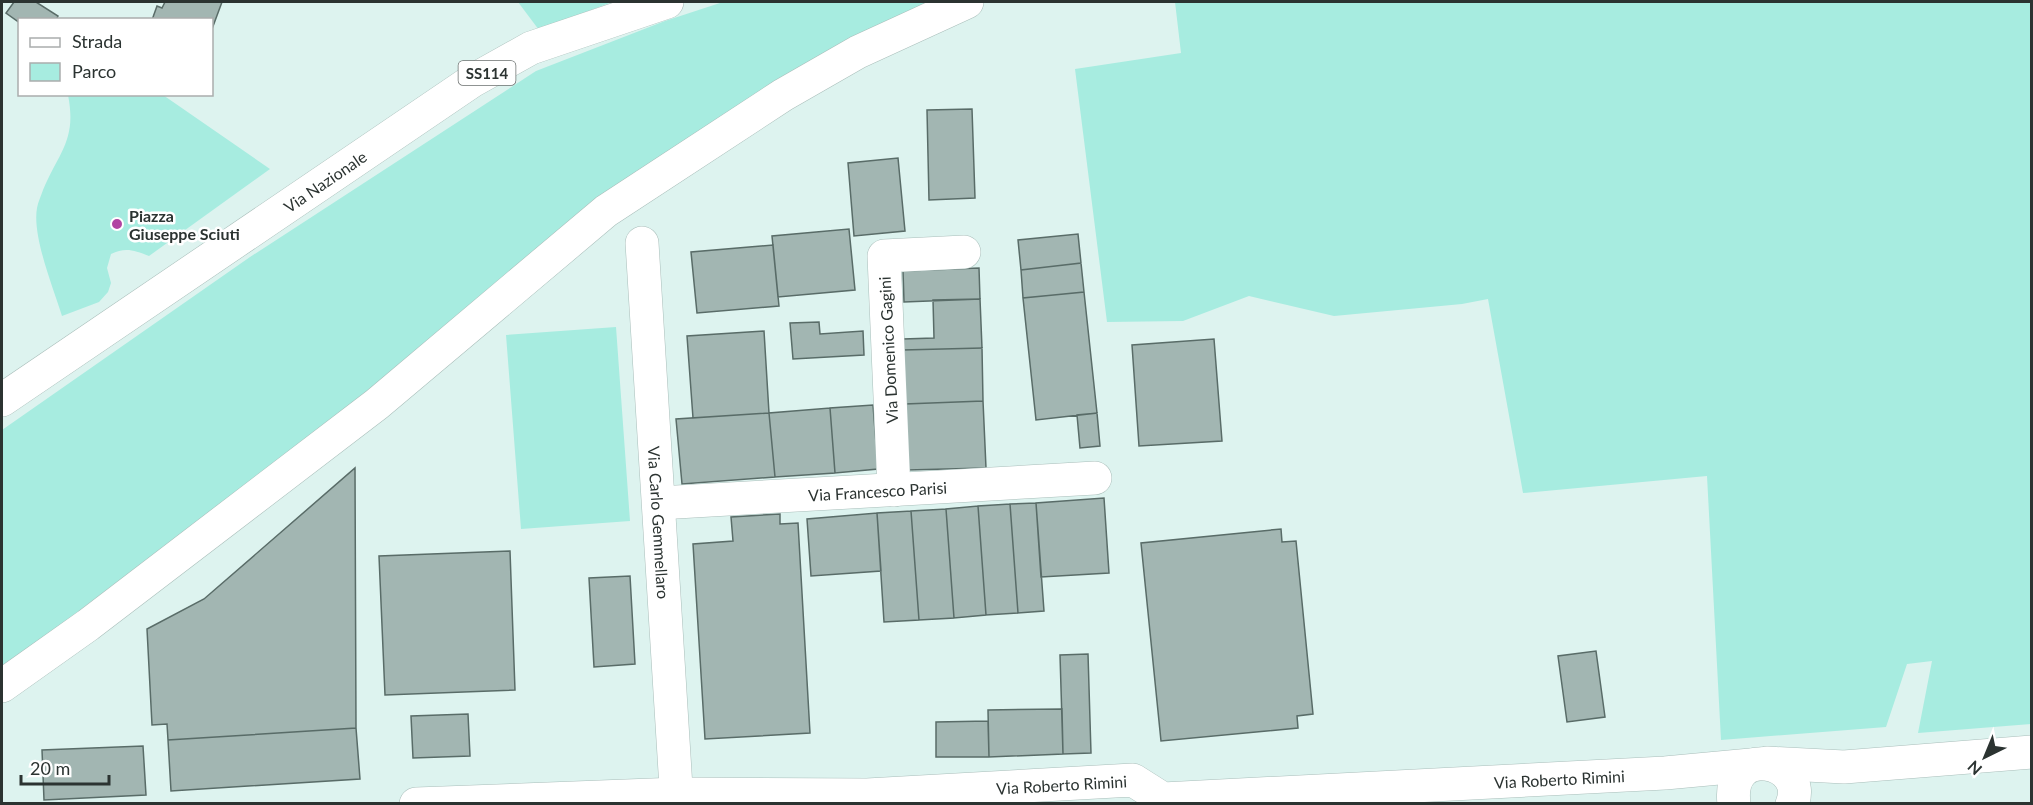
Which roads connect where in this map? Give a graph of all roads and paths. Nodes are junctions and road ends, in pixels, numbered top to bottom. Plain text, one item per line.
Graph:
1 (667, 2) edge
2 (967, 2) edge
3 (642, 243) dead end
4 (964, 252) dead end
5 (2, 400) edge
6 (1095, 478) dead end
7 (894, 490) junction
8 (659, 503) junction
9 (2, 686) edge
10 (2031, 752) edge
11 (1759, 764) junction
12 (1844, 767) junction
13 (1665, 773) junction
14 (677, 799) edge
15 (1793, 801) edge
16 (416, 804) edge
17 (1732, 804) edge

1 - 5 street, Via Nazionale / SS114
2 - 9 street
3 - 8 street, Via Carlo Gemmellaro
4 - 7 street, Via Domenico Gagini
6 - 7 street, Via Francesco Parisi
7 - 8 street, Via Francesco Parisi
8 - 14 street, Via Carlo Gemmellaro
10 - 12 street
11 - 12 street, Via Roberto Rimini
11 - 13 street, Via Roberto Rimini
11 - 15 street
11 - 17 street
12 - 15 street
13 - 14 street, Via Roberto Rimini
13 - 17 street
14 - 16 street, Via Roberto Rimini

